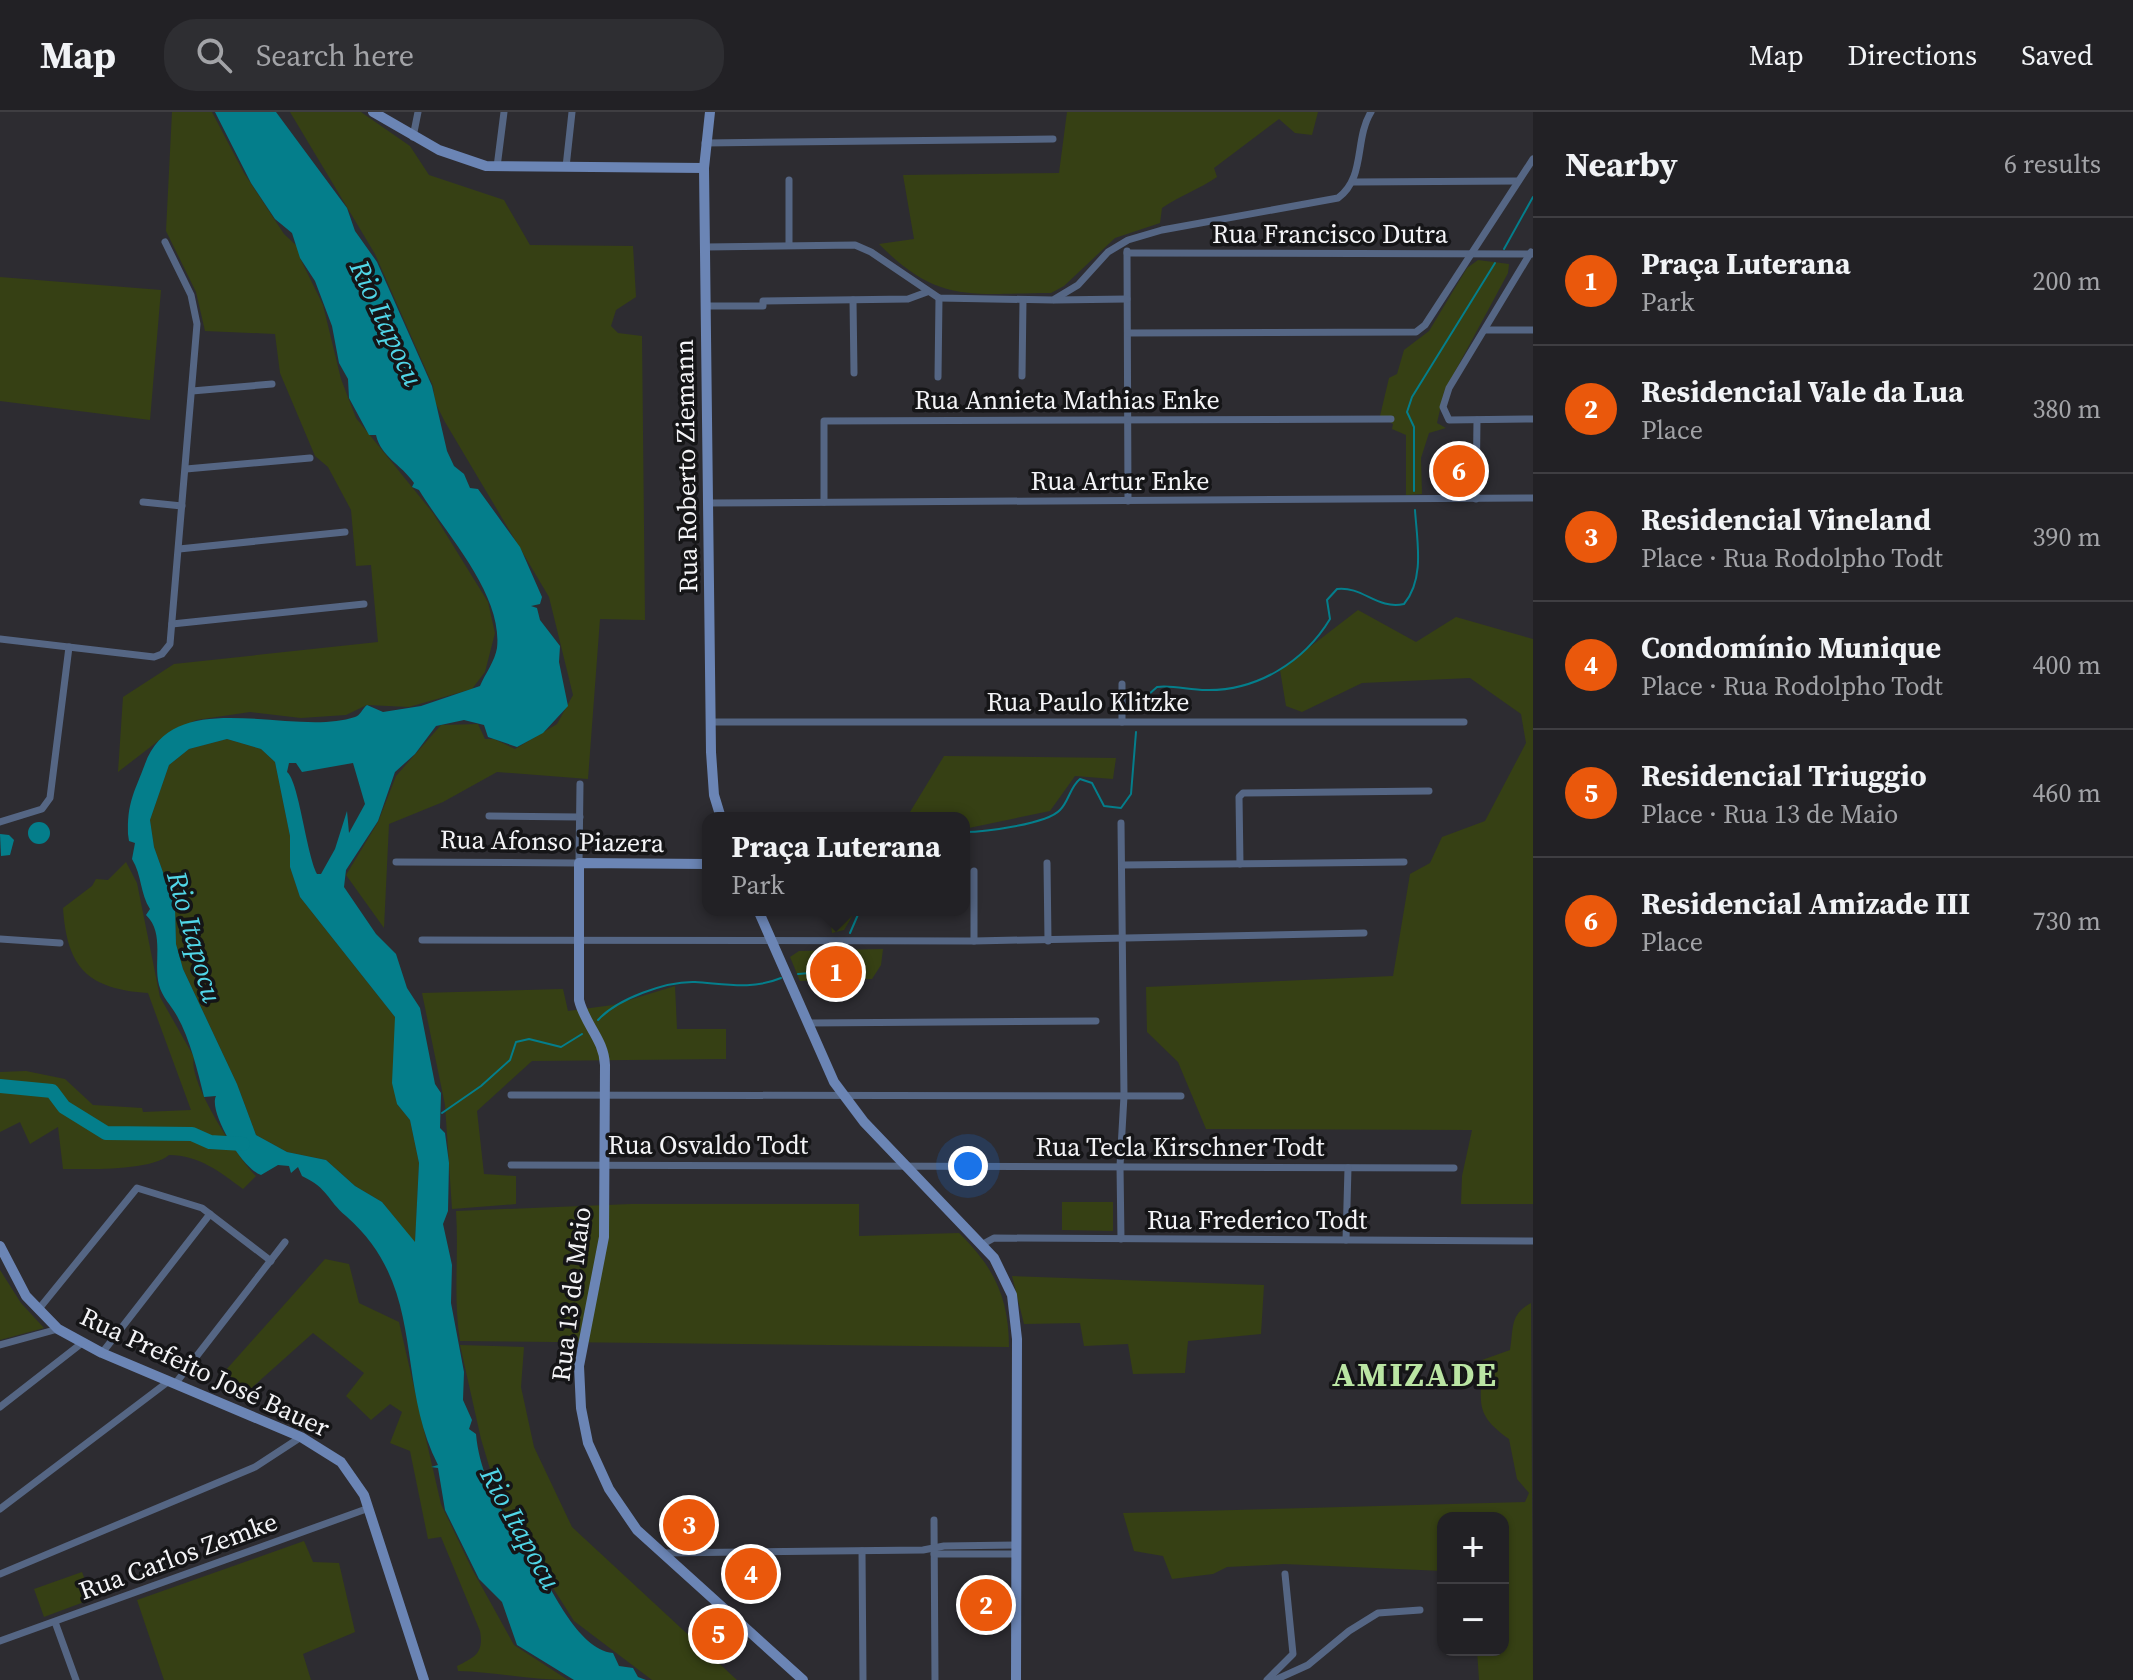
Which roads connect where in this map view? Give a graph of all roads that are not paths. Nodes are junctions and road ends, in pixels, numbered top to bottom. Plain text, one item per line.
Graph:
1 (373, 112) edge
2 (418, 112) edge
3 (502, 112) edge
4 (572, 112) edge
5 (710, 112) edge
6 (1371, 112) edge
7 (413, 137) junction
8 (1053, 139) dead end
9 (705, 143) junction
10 (1533, 159) edge
11 (495, 167) junction
12 (566, 167) junction
13 (704, 168) junction
14 (789, 180) dead end
15 (1518, 181) junction
16 (1354, 182) junction
17 (1128, 240) junction
18 (165, 242) dead end
19 (789, 245) junction
20 (705, 247) junction
21 (1127, 253) junction
22 (1532, 253) edge
23 (1470, 254) junction
24 (927, 292) junction
25 (939, 298) junction
26 (1127, 299) junction
27 (853, 300) junction
28 (1023, 300) junction
29 (1053, 300) junction
30 (705, 306) junction
31 (1485, 330) junction
32 (1533, 330) edge
33 (1128, 333) junction
34 (854, 373) dead end
35 (1022, 376) dead end
36 (938, 377) dead end
37 (272, 384) dead end
38 (192, 391) junction
39 (1391, 419) dead end
40 (1533, 419) edge
41 (1127, 420) junction
42 (1477, 420) junction
43 (310, 458) dead end
44 (186, 469) junction
45 (1533, 498) edge
46 (1476, 499) junction
47 (1128, 501) junction
48 (143, 502) dead end
49 (824, 502) junction
50 (708, 503) junction
51 (182, 506) junction
52 (345, 532) dead end
53 (179, 549) junction
54 (364, 604) dead end
55 (172, 624) junction
56 (0, 639) edge
57 (69, 647) junction
58 (1122, 684) dead end
59 (712, 722) junction
60 (1122, 722) junction
61 (1464, 722) dead end
62 (580, 784) dead end
63 (1429, 791) dead end
64 (720, 812) edge
65 (489, 818) dead end
66 (580, 819) junction
67 (0, 822) edge
68 (1121, 823) dead end
69 (396, 862) dead end
70 (1404, 862) dead end
71 (579, 863) junction
72 (1047, 863) dead end
73 (702, 864) edge
74 (1240, 864) junction
75 (1122, 865) junction
76 (974, 871) dead end
77 (761, 916) edge
78 (1364, 933) dead end
79 (1122, 938) junction
80 (0, 939) edge
81 (422, 940) dead end
82 (579, 941) junction
83 (974, 941) junction
84 (1048, 941) junction
85 (60, 943) dead end
86 (773, 943) junction
87 (1096, 1021) dead end
88 (808, 1023) junction
89 (511, 1095) dead end
90 (605, 1096) junction
91 (843, 1096) junction
92 (1124, 1096) junction
93 (1181, 1096) dead end
94 (511, 1165) dead end
95 (605, 1165) junction
96 (905, 1165) junction
97 (1120, 1166) junction
98 (1348, 1168) junction
99 (1454, 1168) dead end
100 (210, 1214) junction
101 (1121, 1239) junction
102 (1346, 1240) junction
103 (1533, 1241) edge
104 (285, 1242) dead end
105 (983, 1244) junction
106 (0, 1246) edge
107 (271, 1261) junction
108 (38, 1310) junction
109 (58, 1329) junction
110 (82, 1343) junction
111 (0, 1345) edge
112 (102, 1353) junction
113 (172, 1383) junction
114 (0, 1407) edge
115 (301, 1437) junction
116 (369, 1508) junction
117 (0, 1509) edge
118 (934, 1520) dead end
119 (935, 1550) junction
120 (1016, 1550) junction
121 (862, 1551) junction
122 (661, 1553) junction
123 (0, 1574) edge
124 (1285, 1574) dead end
125 (1420, 1610) dead end
126 (55, 1622) junction
127 (0, 1641) edge
128 (76, 1680) edge
129 (424, 1680) edge
130 (803, 1680) edge
131 (863, 1680) edge
132 (935, 1680) edge
133 (1016, 1680) edge
134 (1267, 1680) edge
135 (1275, 1680) edge

1 - 7 main road
2 - 7 street
3 - 11 street
4 - 12 street
5 - 9 main road, Rua Roberto Ziemann
6 - 16 street
7 - 11 main road
8 - 9 street
9 - 13 main road, Rua Roberto Ziemann
10 - 15 street
11 - 12 main road
12 - 13 main road
13 - 20 main road, Rua Roberto Ziemann
14 - 19 street
15 - 16 street
15 - 23 street
16 - 17 street
17 - 21 street
17 - 29 street
18 - 38 street
19 - 20 street
19 - 24 street
20 - 30 main road, Rua Roberto Ziemann
21 - 23 street, Rua Francisco Dutra
21 - 26 street
22 - 23 street, Rua Francisco Dutra
22 - 31 street
23 - 33 street
24 - 25 street
24 - 27 street
25 - 28 street
25 - 36 street
26 - 29 street
26 - 33 street
27 - 30 street
27 - 34 street
28 - 29 street
28 - 35 street
30 - 50 main road, Rua Roberto Ziemann
31 - 32 street
31 - 42 street
33 - 41 street
37 - 38 street
38 - 44 street
39 - 41 street, Rua Annieta Mathias Enke
40 - 42 street
41 - 47 street
41 - 49 street, Rua Annieta Mathias Enke
42 - 46 street
43 - 44 street
44 - 51 street
45 - 46 street, Rua Artur Enke
46 - 47 street, Rua Artur Enke
47 - 49 street, Rua Artur Enke
48 - 51 street
49 - 50 street, Rua Artur Enke
50 - 59 main road, Rua Roberto Ziemann
51 - 53 street
52 - 53 street
53 - 55 street
54 - 55 street
55 - 57 street
56 - 57 street
57 - 67 street
58 - 60 street
59 - 60 street, Rua Paulo Klitzke
59 - 64 main road, Rua Roberto Ziemann
60 - 61 street, Rua Paulo Klitzke
62 - 66 street, Rua 13 de Maio
63 - 74 street
65 - 66 street
66 - 71 street, Rua 13 de Maio
68 - 75 street
69 - 71 street, Rua Afonso Piazera
70 - 74 street
71 - 73 main road, Rua Afonso Piazera
71 - 82 main road, Rua 13 de Maio
72 - 84 street
74 - 75 street
75 - 79 street
76 - 83 street
77 - 86 main road
78 - 79 street
79 - 84 street
79 - 92 street
80 - 85 street
81 - 82 street
82 - 86 street
82 - 90 main road, Rua 13 de Maio
83 - 84 street
83 - 86 street
86 - 88 main road
87 - 88 street
88 - 91 main road
89 - 90 street
90 - 91 street
90 - 95 main road, Rua 13 de Maio
91 - 92 street
91 - 96 main road
92 - 93 street
92 - 97 street
94 - 95 street, Rua Osvaldo Todt
95 - 96 street, Rua Osvaldo Todt
95 - 122 main road, Rua 13 de Maio
96 - 97 street, Rua Tecla Kirschner Todt
96 - 105 main road
97 - 98 street, Rua Tecla Kirschner Todt
97 - 101 street
98 - 99 street, Rua Tecla Kirschner Todt
98 - 102 street
100 - 107 street
100 - 108 street
100 - 112 street
101 - 102 street, Rua Frederico Todt
101 - 105 street, Rua Frederico Todt
102 - 103 street, Rua Frederico Todt
104 - 107 street
105 - 120 main road
106 - 108 main road, Rua Prefeito José Bauer
107 - 113 street
108 - 109 main road, Rua Prefeito José Bauer
109 - 110 main road, Rua Prefeito José Bauer
109 - 111 street
110 - 112 main road, Rua Prefeito José Bauer
110 - 114 street
112 - 113 main road, Rua Prefeito José Bauer
113 - 115 main road, Rua Prefeito José Bauer
113 - 117 street
115 - 116 main road, Rua Prefeito José Bauer
115 - 123 street
116 - 126 street, Rua Carlos Zemke
116 - 129 main road, Rua Prefeito José Bauer
118 - 119 street
119 - 120 street
119 - 121 street
119 - 132 street
120 - 133 main road
121 - 122 street
121 - 131 street
122 - 130 main road, Rua 13 de Maio
124 - 134 street
125 - 135 street
126 - 127 street, Rua Carlos Zemke
126 - 128 street

